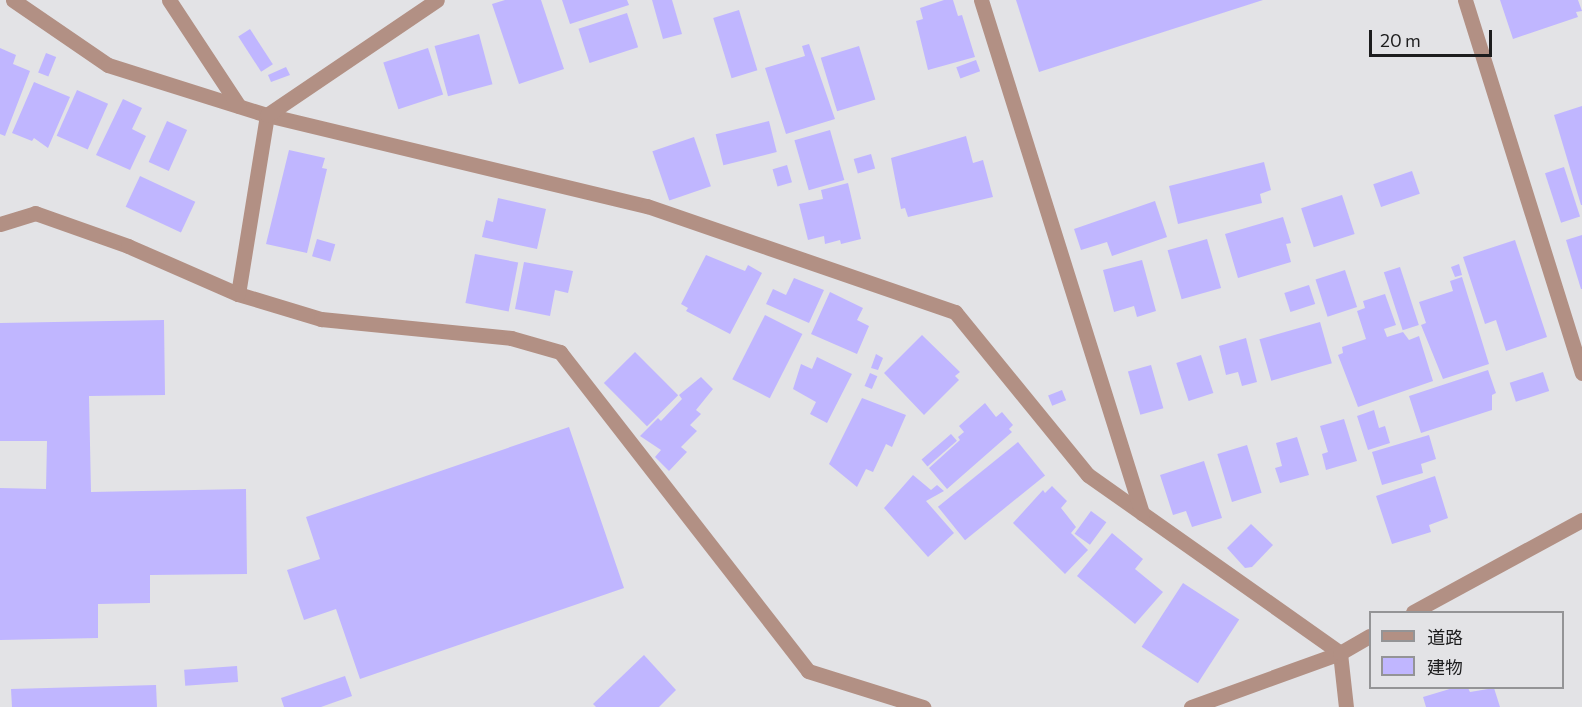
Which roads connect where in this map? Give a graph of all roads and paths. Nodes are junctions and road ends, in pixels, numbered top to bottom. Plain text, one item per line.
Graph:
1 (13, 0) edge
2 (168, 0) edge
3 (437, 0) edge
4 (981, 0) edge
5 (1465, 0) edge
6 (239, 106) junction
7 (267, 115) junction
8 (0, 224) edge
9 (238, 294) junction
10 (1582, 373) edge
11 (1142, 513) junction
12 (1582, 520) edge
13 (1415, 611) edge
14 (1369, 637) edge
15 (1340, 653) junction
16 (923, 707) edge
17 (1191, 707) edge
18 (1346, 707) edge

1 - 6 street
2 - 6 street
3 - 7 street
4 - 11 street
5 - 10 street
6 - 7 street
7 - 9 street
7 - 11 street
8 - 9 street
9 - 16 street
11 - 15 street
12 - 13 street
14 - 15 street
15 - 17 street
15 - 18 street

